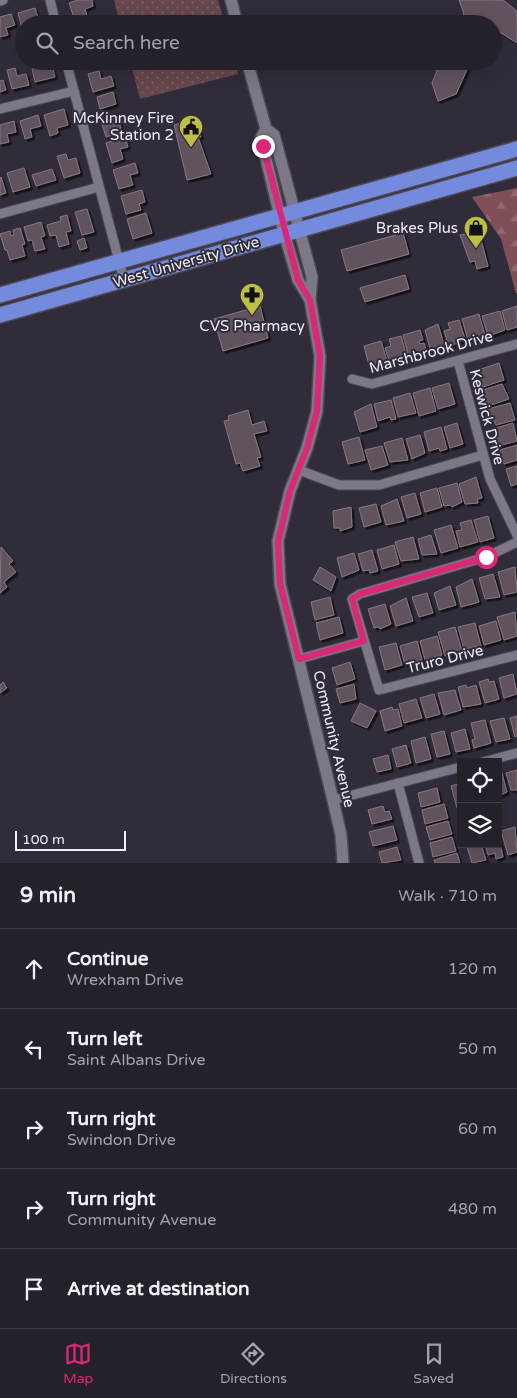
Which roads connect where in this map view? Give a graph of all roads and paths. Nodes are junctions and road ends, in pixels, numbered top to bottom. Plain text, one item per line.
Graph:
1 (50, 0) edge
2 (231, 0) edge
3 (54, 15) edge
4 (235, 15) edge
5 (68, 70) edge
6 (249, 70) edge
7 (74, 91) junction
8 (0, 109) edge
9 (517, 149) edge
10 (517, 168) edge
11 (99, 188) junction
12 (0, 214) edge
13 (287, 215) junction
14 (299, 229) junction
15 (284, 233) junction
16 (119, 262) junction
17 (124, 280) junction
18 (0, 295) edge
19 (310, 300) junction
20 (0, 315) edge
21 (517, 344) edge
22 (458, 361) junction
23 (352, 379) dead end
24 (483, 455) junction
25 (298, 470) junction
26 (517, 535) edge
27 (517, 542) edge
28 (364, 641) junction
29 (517, 655) edge
30 (299, 659) junction
31 (517, 753) edge
32 (498, 758) edge
33 (457, 768) edge
34 (398, 783) junction
35 (333, 800) junction
36 (343, 863) edge
37 (419, 863) edge

1 - 3 street
2 - 4 street
5 - 7 street
6 - 13 street, Community Avenue
7 - 8 street
7 - 11 street
9 - 13 highway, West University Drive
10 - 14 highway, West University Drive
11 - 12 street
11 - 16 street
13 - 14 street, Community Avenue
13 - 15 street, Community Avenue
13 - 16 highway, West University Drive
14 - 15 highway, West University Drive
14 - 19 street, Community Avenue
15 - 17 highway, West University Drive
15 - 19 street, Community Avenue
16 - 17 street
16 - 18 highway, West University Drive
17 - 20 highway, West University Drive
19 - 25 street, Community Avenue
21 - 22 street, Marshbrook Drive
22 - 23 street, Marshbrook Drive
22 - 24 street, Keswick Drive
24 - 25 street
24 - 26 street, Keswick Drive
25 - 30 street, Community Avenue
27 - 28 street
28 - 29 street, Truro Drive
28 - 30 street
30 - 35 street, Community Avenue
31 - 32 street
33 - 34 street
34 - 35 street
34 - 37 street
35 - 36 street, Community Avenue

